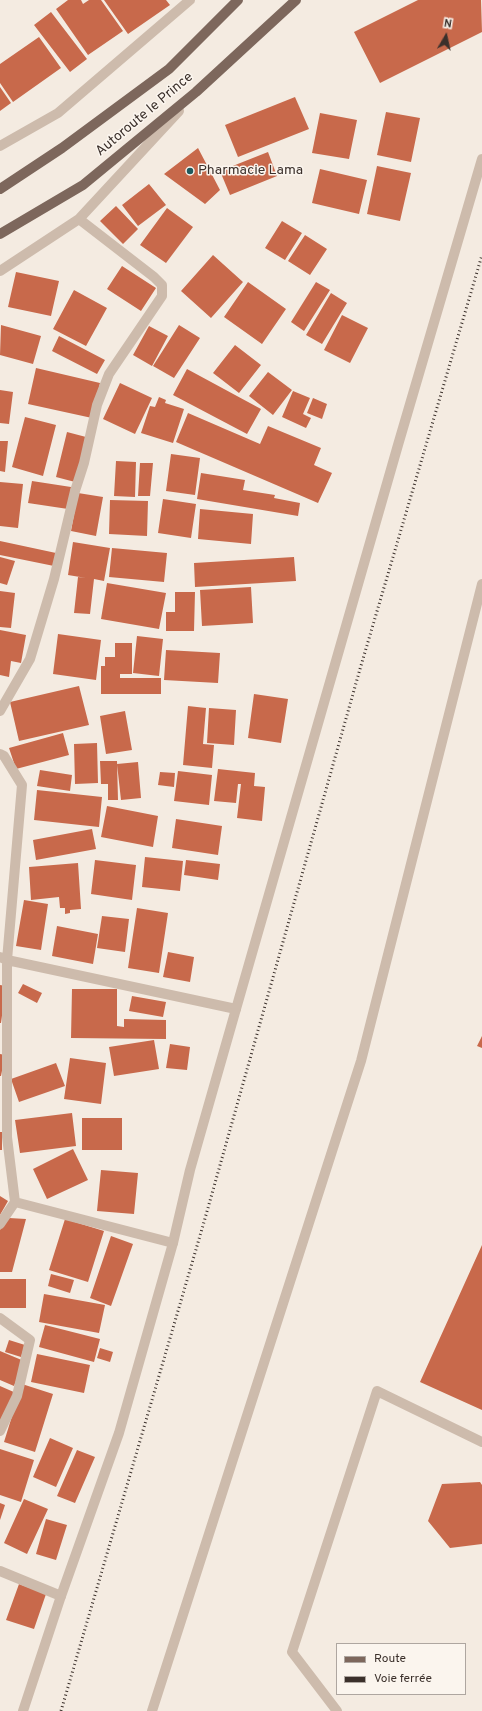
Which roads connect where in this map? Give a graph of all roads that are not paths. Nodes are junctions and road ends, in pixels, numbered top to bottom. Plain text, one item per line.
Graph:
1 (190, 0) edge
2 (238, 0) edge
3 (296, 0) edge
4 (196, 92) junction
5 (0, 146) edge
6 (482, 159) edge
7 (0, 189) edge
8 (79, 219) junction
9 (0, 234) edge
10 (0, 271) edge
11 (482, 584) edge
12 (0, 711) edge
13 (0, 754) edge
14 (3, 958) edge
15 (236, 1010) junction
16 (15, 1202) junction
17 (0, 1224) edge
18 (173, 1242) junction
19 (0, 1318) edge
20 (0, 1431) edge
21 (482, 1442) edge
22 (0, 1571) edge
23 (60, 1596) junction
24 (23, 1711) edge
25 (152, 1711) edge
26 (337, 1711) edge

1 - 5 street
2 - 7 main road, Autoroute le Prince
3 - 4 main road, Autoroute le Prince
4 - 8 street
4 - 9 main road, Autoroute le Prince
6 - 15 street
8 - 10 street
8 - 12 street
11 - 25 street
13 - 14 street
14 - 15 street
14 - 16 street
15 - 18 street
16 - 17 street
16 - 18 street
18 - 23 street
19 - 20 street
21 - 26 street
22 - 23 street
23 - 24 street

